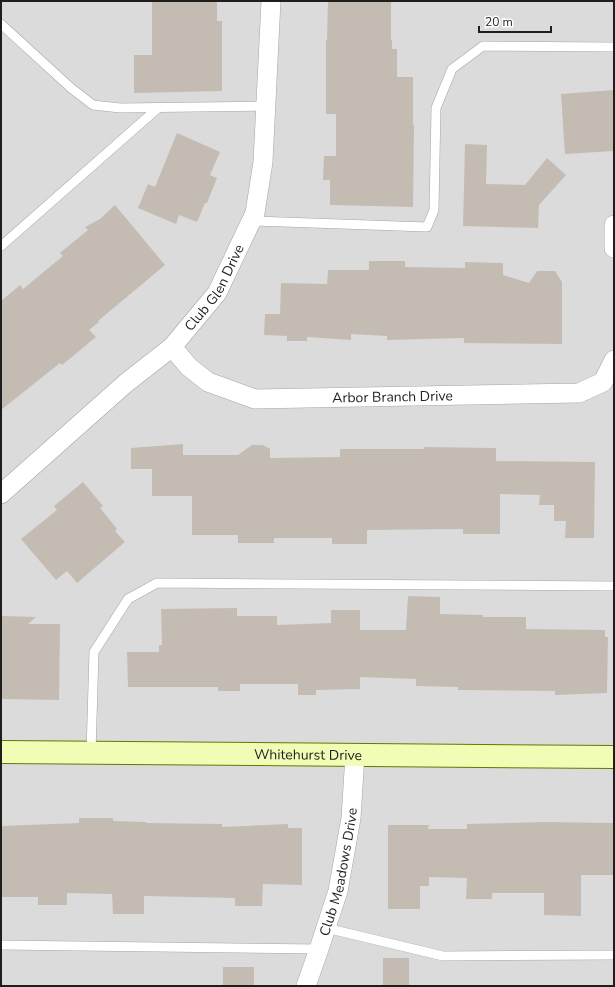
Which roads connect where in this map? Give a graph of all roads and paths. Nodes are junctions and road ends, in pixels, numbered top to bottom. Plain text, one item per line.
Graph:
1 (271, 1) edge
2 (1, 24) edge
3 (614, 47) edge
4 (266, 106) junction
5 (158, 108) junction
6 (251, 221) junction
7 (614, 225) edge
8 (1, 246) edge
9 (614, 248) edge
10 (172, 347) junction
11 (614, 360) edge
12 (1, 494) edge
13 (614, 586) edge
14 (1, 752) edge
15 (91, 753) junction
16 (355, 755) junction
17 (614, 757) edge
18 (326, 928) junction
19 (1, 945) edge
20 (319, 949) junction
21 (614, 955) edge
22 (306, 986) edge

1 - 4 street, Club Glen Drive
2 - 5 lane
3 - 6 lane
4 - 5 lane
4 - 6 street, Club Glen Drive
5 - 8 lane
6 - 10 street, Club Glen Drive
7 - 9 street
10 - 11 street, Arbor Branch Drive
10 - 12 street, Club Glen Drive
13 - 15 lane
14 - 15 street, Whitehurst Drive
15 - 16 street, Whitehurst Drive
16 - 17 street, Whitehurst Drive
16 - 18 street, Club Meadows Drive
18 - 20 street, Club Meadows Drive
18 - 21 lane
19 - 20 lane
20 - 22 street, Club Meadows Drive

